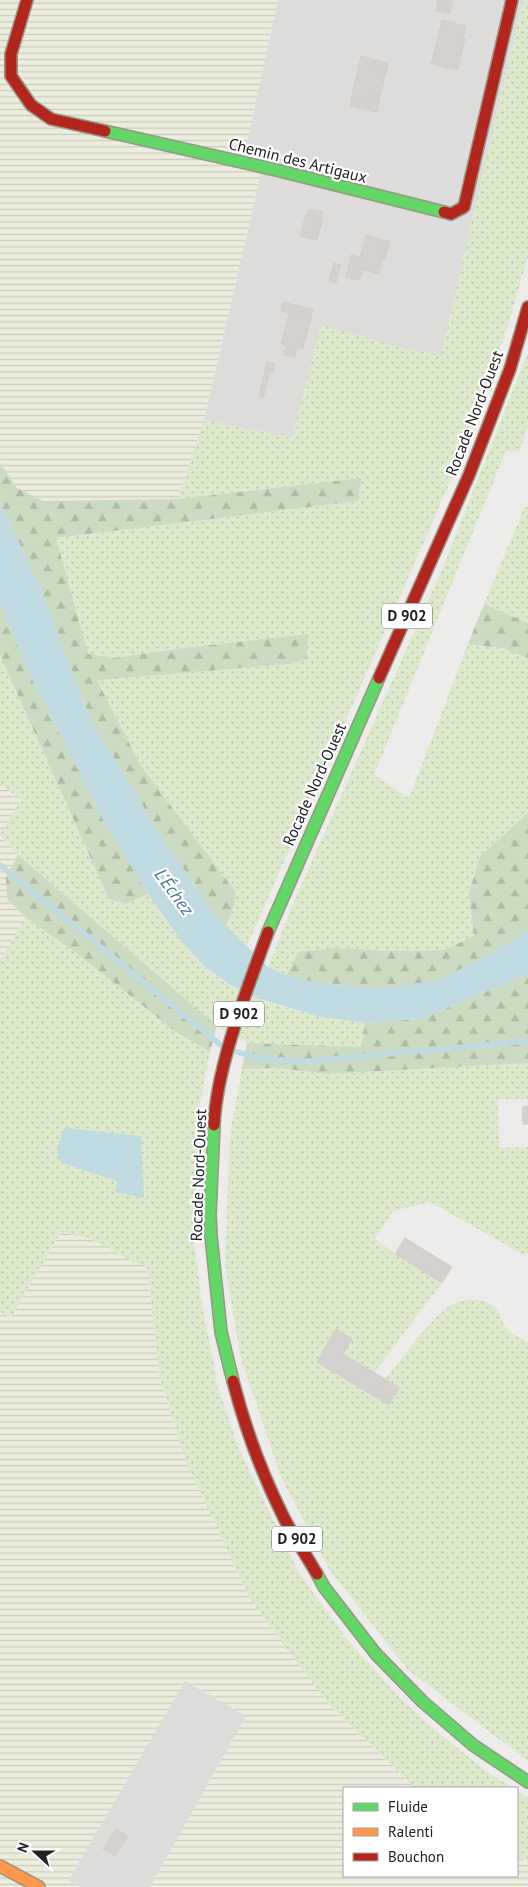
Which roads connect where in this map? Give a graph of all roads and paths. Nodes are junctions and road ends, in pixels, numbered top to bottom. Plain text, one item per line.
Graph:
1 (27, 0) edge
2 (512, 0) edge
3 (528, 307) edge
4 (528, 1782) edge
5 (0, 1866) edge
6 (39, 1887) edge

1 - 2 main road, Chemin des Artigaux
3 - 4 main road, Rocade Nord-Ouest / D 902
5 - 6 main road

